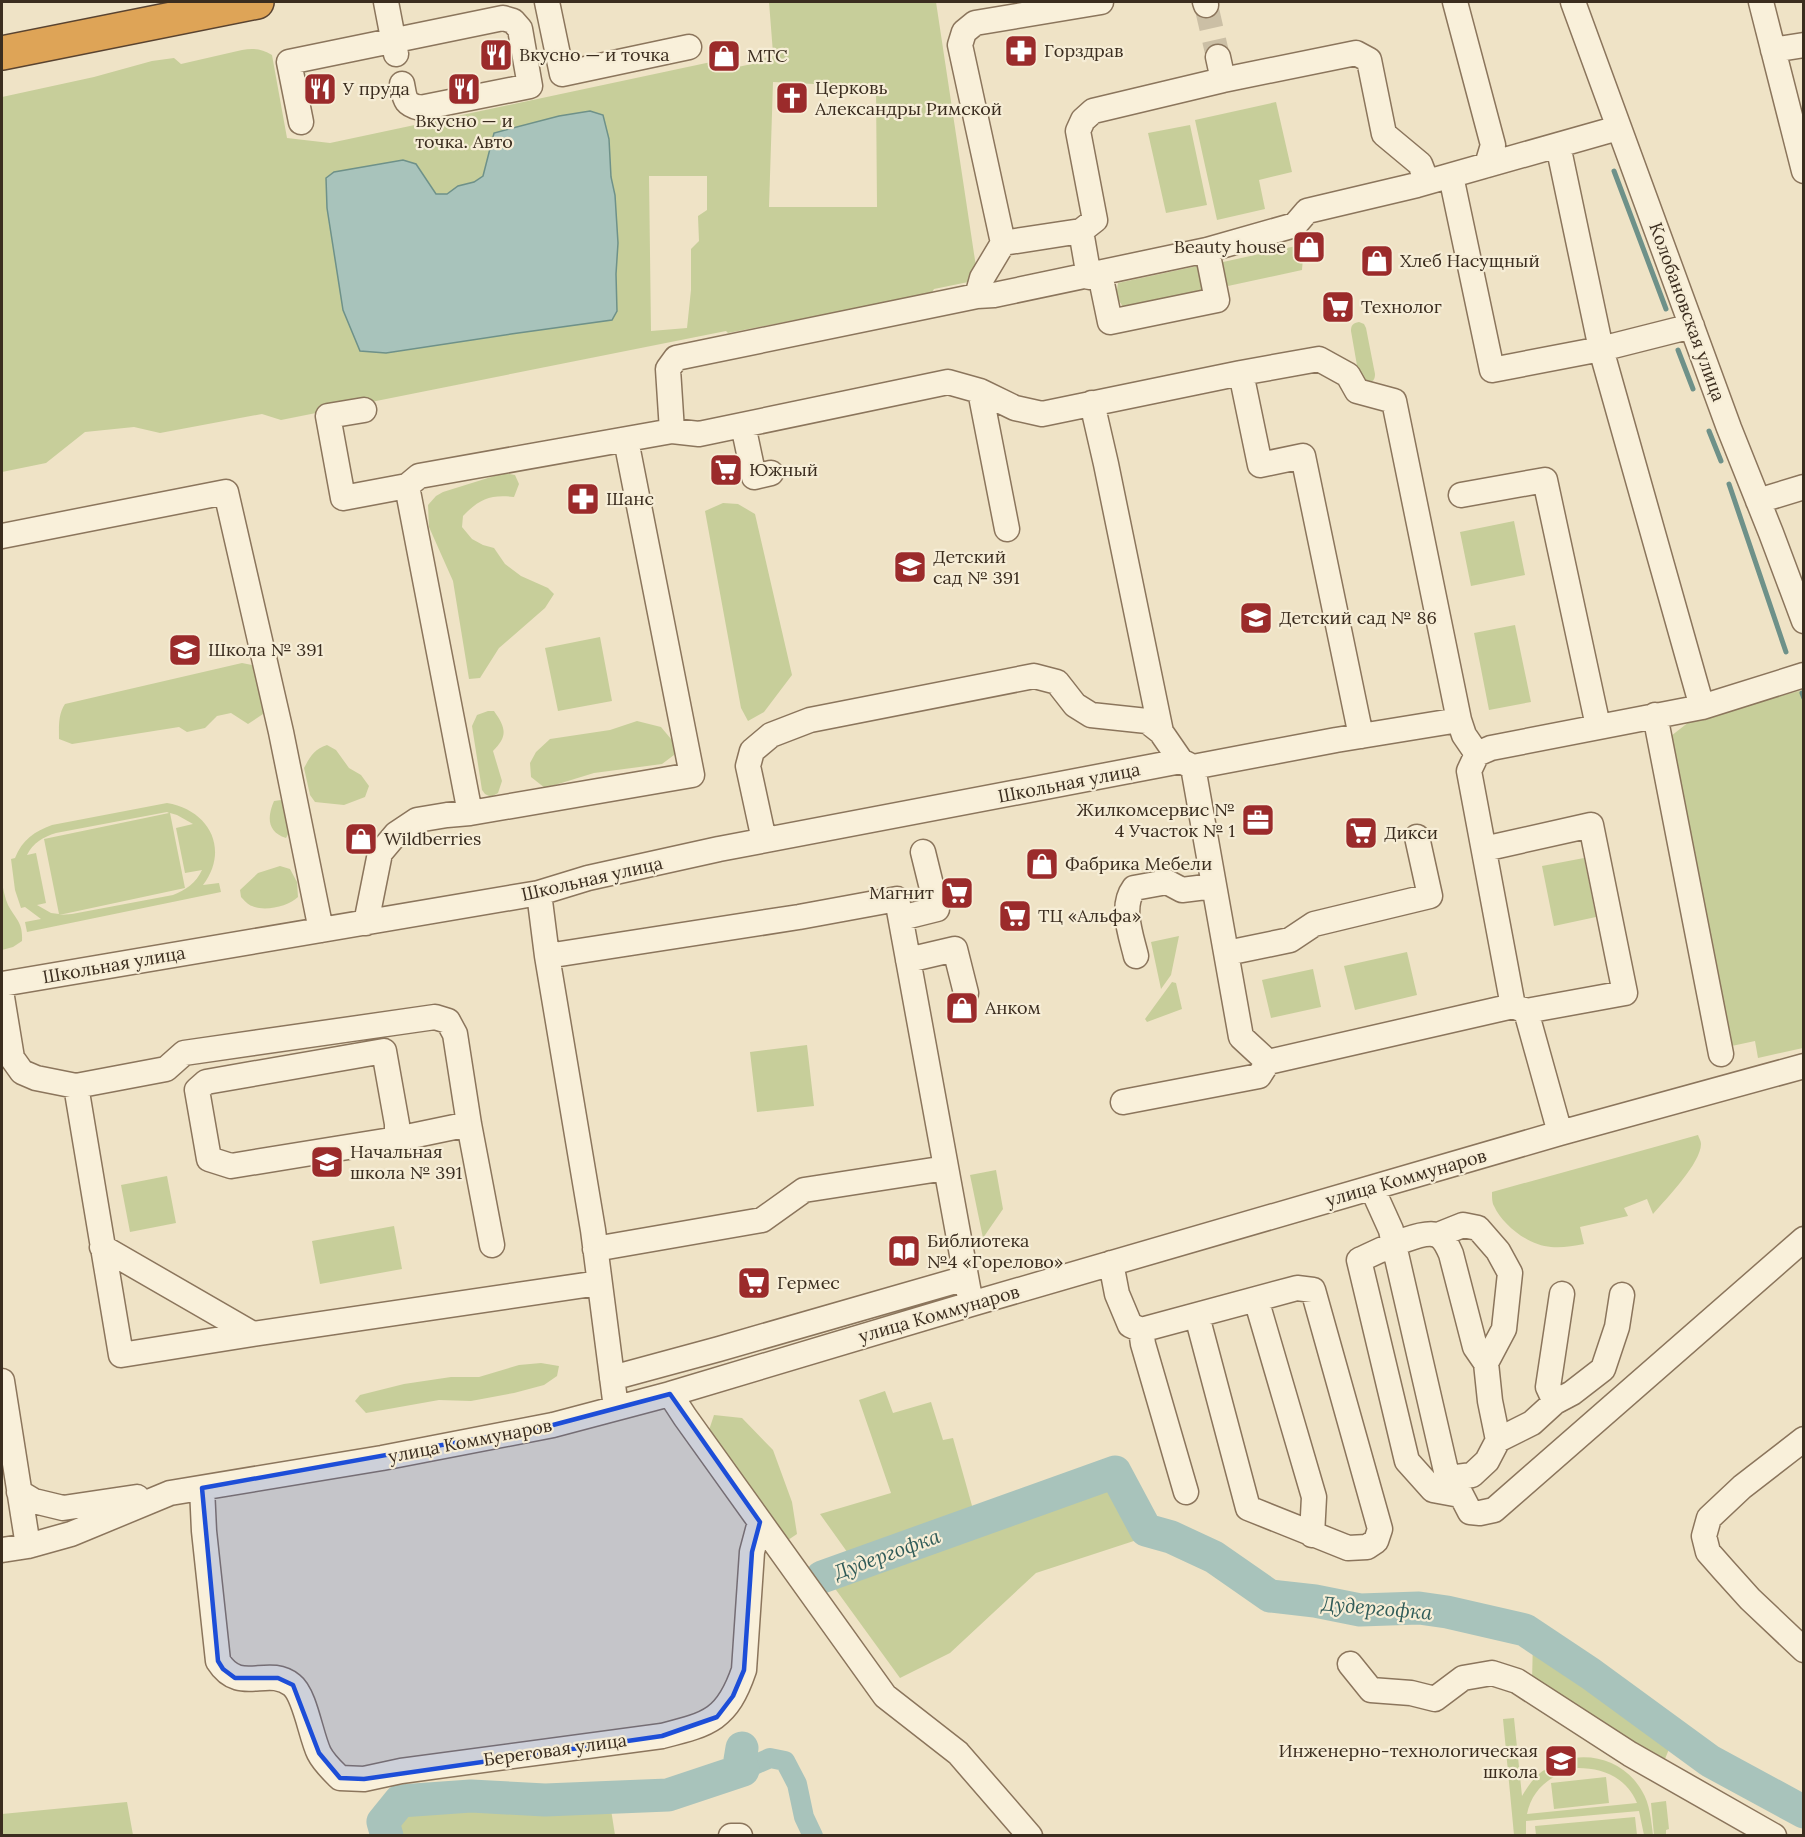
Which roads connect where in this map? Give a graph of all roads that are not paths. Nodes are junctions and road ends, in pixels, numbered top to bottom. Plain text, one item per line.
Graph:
1 (257, 2) edge
2 (386, 2) edge
3 (547, 2) edge
4 (1101, 2) edge
5 (1455, 2) edge
6 (1573, 2) edge
7 (1761, 2) edge
8 (501, 10) edge
9 (1803, 45) edge
10 (395, 47) junction
11 (689, 47) dead end
12 (1773, 50) junction
13 (2, 53) edge
14 (1218, 57) tunnel mouth
15 (1223, 80) junction
16 (402, 84) dead end
17 (301, 122) dead end
18 (1618, 128) junction
19 (1558, 145) junction
20 (1486, 165) junction
21 (1803, 171) edge
22 (1451, 176) junction
23 (1427, 182) junction
24 (1081, 231) junction
25 (1003, 243) junction
26 (1206, 250) junction
27 (1094, 275) junction
28 (977, 296) junction
29 (1692, 326) junction
30 (1601, 349) junction
31 (1240, 373) junction
32 (980, 391) junction
33 (1092, 403) junction
34 (364, 410) dead end
35 (742, 425) junction
36 (672, 432) junction
37 (626, 440) junction
38 (771, 473) dead end
39 (407, 486) junction
40 (1803, 487) edge
41 (1461, 495) dead end
42 (1758, 501) junction
43 (1007, 529) dead end
44 (2, 536) edge
45 (1803, 621) edge
46 (1803, 675) edge
47 (1702, 706) junction
48 (1656, 715) junction
49 (1460, 720) junction
50 (1598, 726) junction
51 (1161, 732) junction
52 (1361, 736) junction
53 (1477, 754) junction
54 (1187, 764) junction
55 (470, 813) junction
56 (1417, 837) dead end
57 (764, 840) junction
58 (1484, 849) junction
59 (923, 852) dead end
60 (1214, 886) junction
61 (539, 893) junction
62 (901, 918) junction
63 (366, 923) junction
64 (321, 930) junction
65 (1227, 953) junction
66 (548, 956) junction
67 (1136, 956) dead end
68 (908, 960) junction
69 (2, 984) edge
70 (966, 993) dead end
71 (2, 997) edge
72 (1520, 1008) junction
73 (1721, 1054) dead end
74 (1268, 1062) junction
75 (1803, 1066) edge
76 (166, 1069) junction
77 (76, 1086) junction
78 (197, 1090) junction
79 (1124, 1102) dead end
80 (469, 1124) junction
81 (1560, 1133) junction
82 (397, 1139) junction
83 (946, 1168) junction
84 (1372, 1188) junction
85 (1438, 1235) junction
86 (1803, 1239) edge
87 (492, 1245) dead end
88 (1394, 1245) junction
89 (102, 1247) junction
90 (595, 1249) junction
91 (1111, 1263) junction
92 (966, 1278) junction
93 (599, 1283) junction
94 (1562, 1294) dead end
95 (1622, 1295) dead end
96 (1257, 1299) junction
97 (970, 1304) junction
98 (1197, 1316) junction
99 (1141, 1330) junction
100 (253, 1334) junction
101 (1486, 1363) junction
102 (612, 1378) junction
103 (2, 1381) edge
104 (670, 1394) junction
105 (1555, 1402) junction
106 (616, 1408) junction
107 (1803, 1439) edge
108 (1498, 1440) junction
109 (1456, 1485) junction
110 (202, 1488) junction
111 (19, 1492) junction
112 (1186, 1492) dead end
113 (170, 1494) junction
114 (760, 1522) junction
115 (1312, 1534) junction
116 (28, 1546) junction
117 (2, 1550) edge
118 (1803, 1650) edge
119 (1350, 1664) dead end
120 (731, 1836) edge
121 (740, 1836) edge
122 (1030, 1836) edge
123 (1774, 1836) edge

1 - 13 highway
2 - 10 street
3 - 11 street
4 - 25 street
5 - 20 street
6 - 18 street, Колобановская улица
7 - 12 street
8 - 10 street
8 - 16 street
9 - 12 street
10 - 17 street
12 - 21 street
14 - 15 street
15 - 23 street
15 - 24 street
18 - 19 street
18 - 29 street, Колобановская улица
19 - 20 street
19 - 30 street
20 - 22 street
22 - 23 street
22 - 30 street
23 - 26 street
24 - 25 street
24 - 27 street
25 - 28 street
26 - 27 street
26 - 27 street
27 - 28 street
28 - 36 street
29 - 30 street
29 - 42 street, Колобановская улица
30 - 47 street
31 - 33 street
31 - 49 street
31 - 52 street
32 - 33 street
32 - 35 street
32 - 43 street
33 - 51 street
34 - 39 street
35 - 36 street
35 - 38 street
36 - 37 street
37 - 39 street
37 - 55 street
39 - 55 street
40 - 42 street
41 - 50 street
42 - 45 street, Колобановская улица
44 - 64 street
46 - 47 street
47 - 48 street
48 - 50 street
48 - 73 street
49 - 52 street, Школьная улица
49 - 53 street
50 - 53 street
51 - 54 street
51 - 57 street
52 - 54 street, Школьная улица
53 - 58 street
54 - 57 street, Школьная улица
54 - 60 street
55 - 63 street
56 - 65 street
57 - 61 street, Школьная улица
58 - 72 street
58 - 72 street
59 - 62 street
60 - 65 street
60 - 67 street
61 - 63 street, Школьная улица
61 - 66 street
62 - 66 street
62 - 68 street
63 - 64 street, Школьная улица
64 - 69 street, Школьная улица
65 - 74 street
66 - 90 street
68 - 70 street
68 - 83 street
71 - 77 street
72 - 74 street
72 - 81 street
74 - 79 street
75 - 81 street, улица Коммунаров
76 - 77 street
76 - 78 street
76 - 80 street
77 - 89 street
78 - 82 street
78 - 82 street
80 - 82 street
80 - 87 street
81 - 84 street, улица Коммунаров
83 - 90 street
83 - 92 street
84 - 88 street
84 - 91 street, улица Коммунаров
85 - 88 street
85 - 101 street
85 - 101 street
86 - 109 street
88 - 109 street
88 - 109 street
89 - 100 street
89 - 100 street
90 - 93 street
91 - 97 street, улица Коммунаров
91 - 99 street
92 - 97 street
92 - 102 street
93 - 100 street
93 - 102 street
94 - 105 street
95 - 105 street
96 - 98 street
96 - 115 street
96 - 115 street
97 - 104 street, улица Коммунаров
98 - 99 street
98 - 115 street
99 - 112 street
101 - 108 street
102 - 106 street
103 - 111 street
104 - 106 street, улица Коммунаров
104 - 114 street
105 - 108 street
106 - 110 street, улица Коммунаров
107 - 118 street
108 - 109 street
110 - 113 street, улица Коммунаров
110 - 114 street, Береговая улица
111 - 113 street, улица Коммунаров
111 - 116 street
113 - 116 street, улица Коммунаров
114 - 122 street
116 - 117 street, улица Коммунаров
119 - 123 street
120 - 121 street

